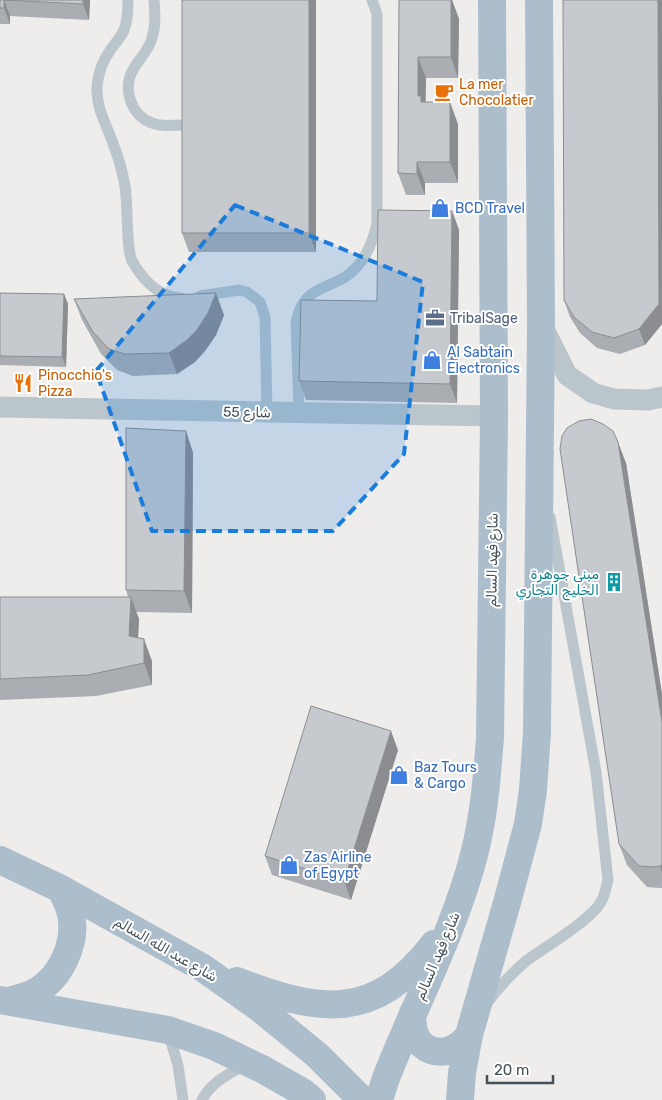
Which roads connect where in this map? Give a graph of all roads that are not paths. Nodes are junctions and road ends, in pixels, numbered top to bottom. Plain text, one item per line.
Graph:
1 (128, 0) edge
2 (154, 0) edge
3 (372, 0) edge
4 (492, 0) edge
5 (539, 0) edge
6 (182, 125) edge
7 (541, 324) junction
8 (662, 398) edge
9 (0, 407) edge
10 (267, 412) junction
11 (299, 412) junction
12 (494, 416) junction
13 (540, 459) junction
14 (0, 860) edge
15 (61, 889) junction
16 (453, 919) junction
17 (203, 968) junction
18 (4, 1000) edge
19 (412, 1013) junction
20 (470, 1028) junction
21 (168, 1030) junction
22 (250, 1063) junction
23 (183, 1100) edge
24 (202, 1100) edge
25 (312, 1100) edge
26 (362, 1100) edge
27 (380, 1100) edge
28 (460, 1100) edge

1 - 10 lane
2 - 6 lane
3 - 11 lane
4 - 12 main road, شارع فهد السالم
5 - 7 main road
7 - 8 street
7 - 13 main road
9 - 10 street, شارع 55
10 - 11 street, شارع 55
11 - 12 street, شارع 55
12 - 16 main road, شارع فهد السالم
13 - 20 main road
13 - 20 lane
14 - 15 main road, شارع عبد الله السالم
15 - 17 main road, شارع عبد الله السالم
15 - 18 main road
16 - 17 main road
16 - 19 main road, شارع فهد السالم
17 - 26 main road, شارع عبد الله السالم
18 - 21 main road
19 - 20 main road
19 - 27 main road, شارع فهد السالم
20 - 28 main road
21 - 22 main road
21 - 23 lane
22 - 24 lane
22 - 25 main road

